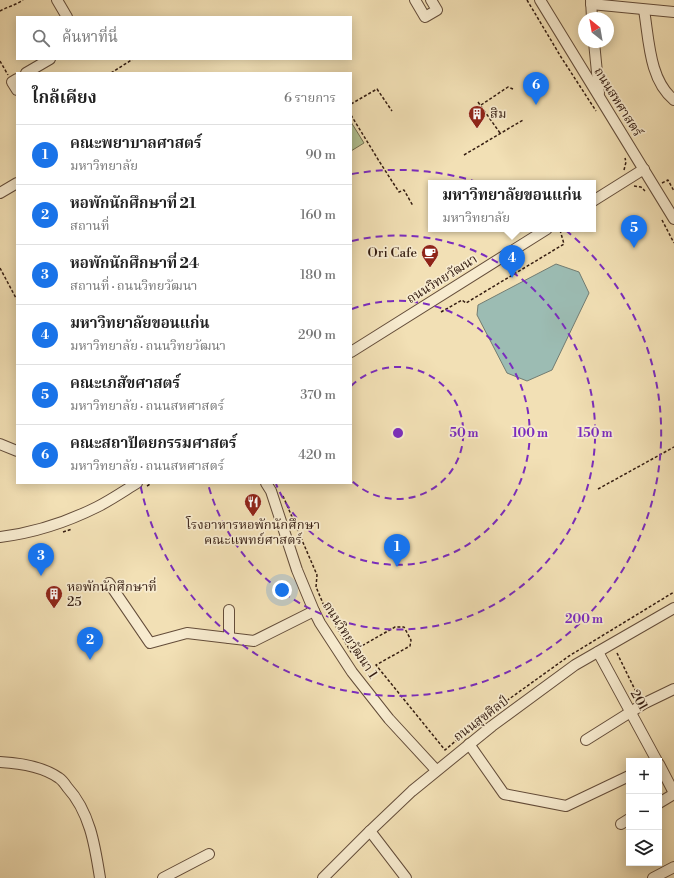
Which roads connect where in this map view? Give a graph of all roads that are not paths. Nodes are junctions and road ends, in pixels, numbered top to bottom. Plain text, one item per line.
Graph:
1 (57, 0) edge
2 (415, 0) edge
3 (431, 0) edge
4 (540, 0) edge
5 (591, 2) edge
6 (644, 10) junction
7 (592, 12) edge
8 (674, 12) edge
9 (66, 16) edge
10 (595, 48) edge
11 (48, 60) edge
12 (28, 72) edge
13 (599, 95) junction
14 (674, 100) edge
15 (644, 169) junction
16 (16, 184) edge
17 (0, 193) edge
18 (596, 199) edge
19 (674, 219) edge
20 (542, 232) edge
21 (352, 351) edge
22 (0, 444) edge
23 (16, 451) edge
24 (135, 484) edge
25 (267, 484) edge
26 (0, 537) edge
27 (109, 583) dead end
28 (674, 608) edge
29 (229, 610) dead end
30 (314, 611) junction
31 (229, 638) junction
32 (598, 652) junction
33 (674, 689) edge
34 (631, 712) junction
35 (586, 740) dead end
36 (469, 744) junction
37 (655, 758) edge
38 (0, 762) edge
39 (436, 770) junction
40 (662, 770) edge
41 (626, 777) edge
42 (674, 792) edge
43 (662, 801) edge
44 (370, 831) junction
45 (209, 854) dead end
46 (674, 868) edge
47 (100, 878) edge
48 (164, 878) edge
49 (323, 878) edge
50 (406, 878) edge
51 (653, 878) edge

1 - 9 street
2 - 3 street
4 - 13 street, ถนนสหศาสตร์
5 - 6 street
5 - 7 street
6 - 8 street
6 - 14 street
10 - 13 street
11 - 12 street
13 - 15 street, ถนนสหศาสตร์
15 - 18 street
15 - 19 street, ถนนสหศาสตร์
16 - 17 street
20 - 21 street, ถนนวิทยวัฒนา
22 - 23 street
24 - 26 street
25 - 30 street, ถนนวิทยวัฒนา 1
27 - 31 street
28 - 32 street, ถนนสุขศิลป์
29 - 31 street
30 - 31 street
30 - 39 street, ถนนวิทยวัฒนา 1
32 - 34 street, 201
32 - 36 street, ถนนสุขศิลป์
33 - 34 street
34 - 35 street
34 - 37 street, 201
36 - 39 street, ถนนสุขศิลป์
36 - 41 street
38 - 47 street
39 - 44 street, ถนนสุขศิลป์
40 - 42 street
42 - 43 street
44 - 49 street, ถนนสุขศิลป์
44 - 50 street
45 - 48 street
46 - 51 street

